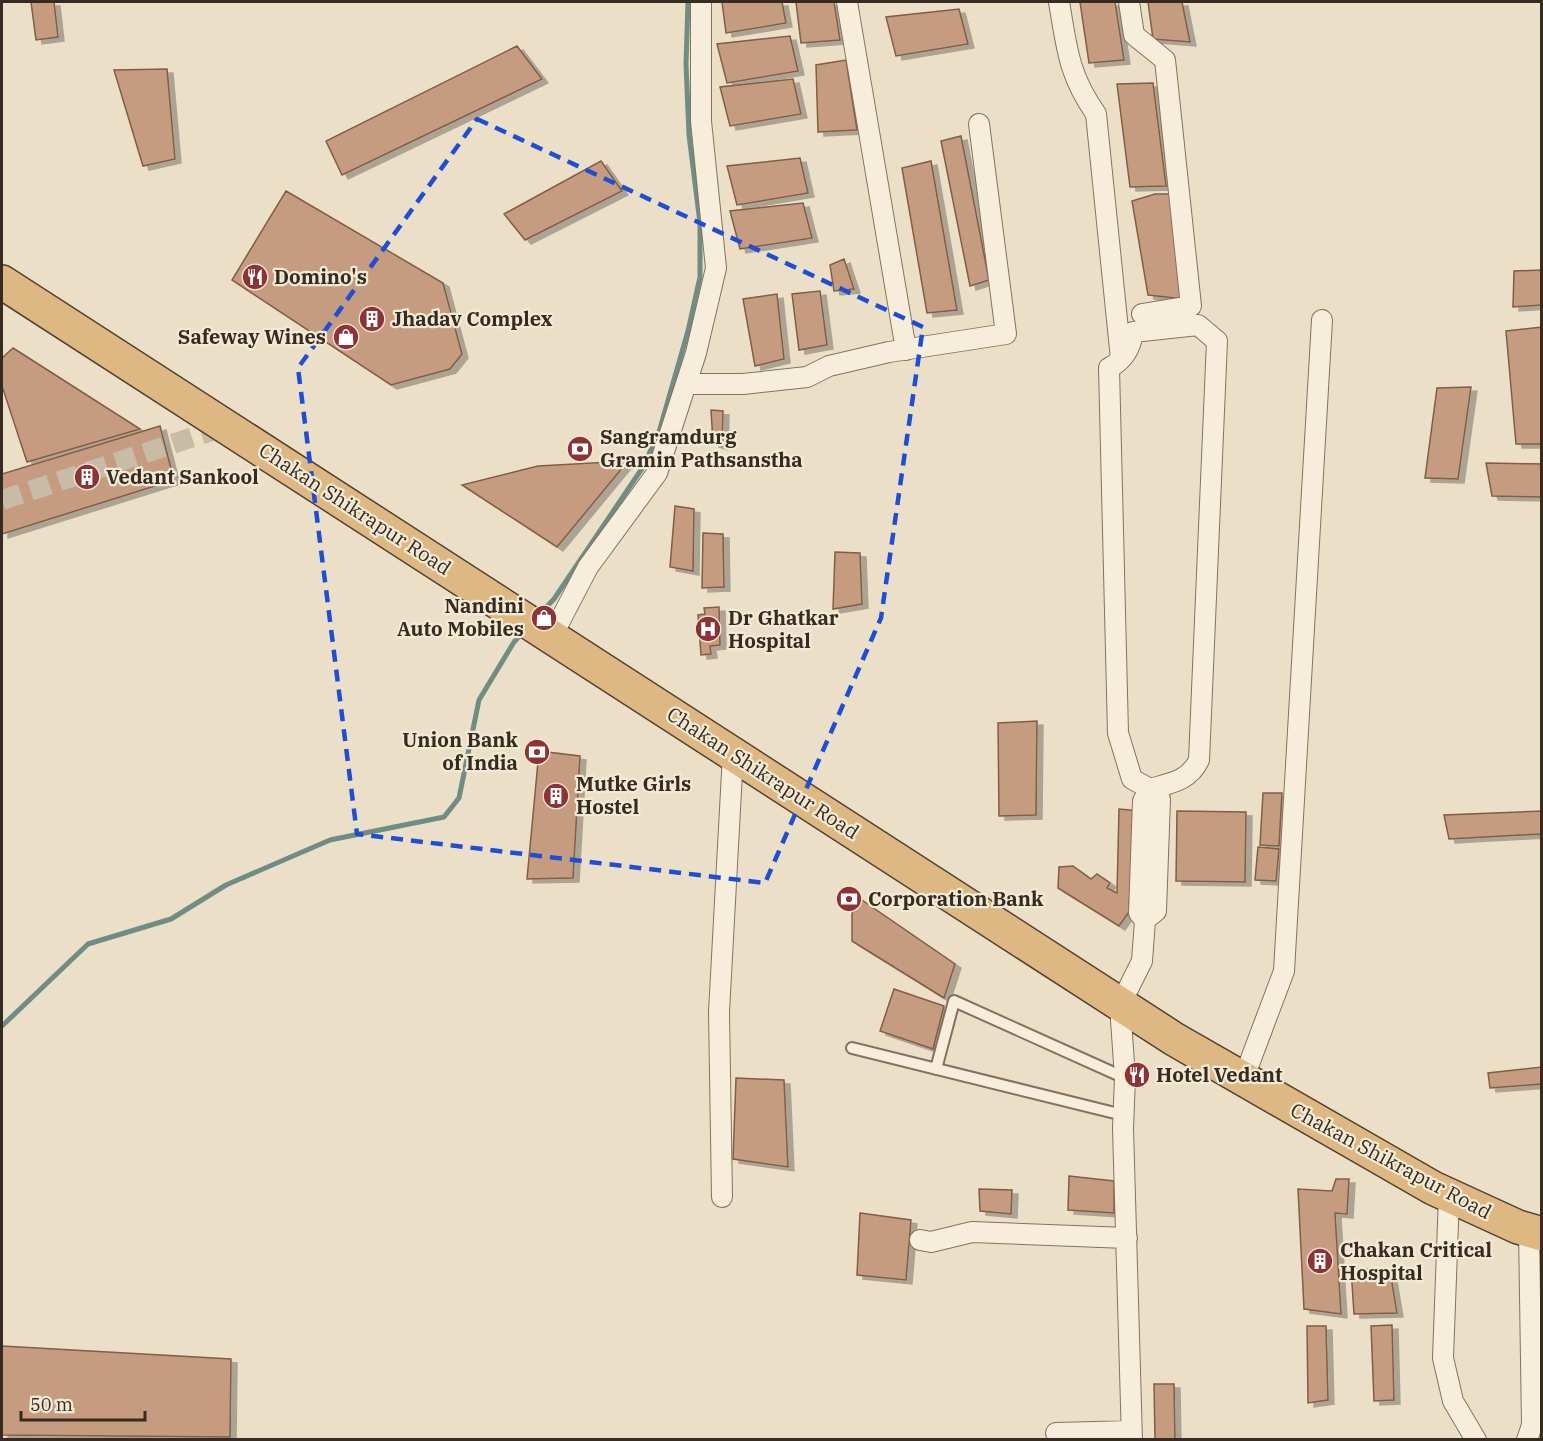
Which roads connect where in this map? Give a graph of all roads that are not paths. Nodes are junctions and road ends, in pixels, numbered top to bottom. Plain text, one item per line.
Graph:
1 (702, 2) edge
2 (847, 2) edge
3 (1059, 2) edge
4 (1129, 2) edge
5 (979, 124) dead end
6 (2, 282) edge
7 (1142, 314) dead end
8 (1322, 320) dead end
9 (906, 350) junction
10 (1122, 362) junction
11 (686, 384) junction
12 (538, 627) junction
13 (733, 754) junction
14 (1150, 789) junction
15 (1120, 1005) junction
16 (852, 1048) dead end
17 (936, 1069) junction
18 (1125, 1077) junction
19 (1243, 1080) junction
20 (1123, 1115) junction
21 (1449, 1196) junction
22 (722, 1197) dead end
23 (1535, 1232) edge
24 (1127, 1238) junction
25 (920, 1240) dead end
26 (1056, 1433) dead end
27 (1131, 1436) edge
28 (1476, 1440) edge
29 (1527, 1440) edge

1 - 11 street
2 - 9 street
3 - 10 street
4 - 7 street
5 - 9 street
6 - 12 highway, Chakan Shikrapur Road
8 - 19 street
9 - 11 street
10 - 14 street
10 - 14 street
11 - 12 street
12 - 13 highway, Chakan Shikrapur Road
13 - 15 highway, Chakan Shikrapur Road
13 - 22 street
14 - 15 street
15 - 18 street
15 - 19 highway, Chakan Shikrapur Road
16 - 17 lane
17 - 18 lane
17 - 20 lane
18 - 20 street
19 - 21 highway, Chakan Shikrapur Road
20 - 24 street
21 - 23 highway, Chakan Shikrapur Road
21 - 28 street
23 - 29 street
24 - 25 street
24 - 27 street
26 - 27 street

